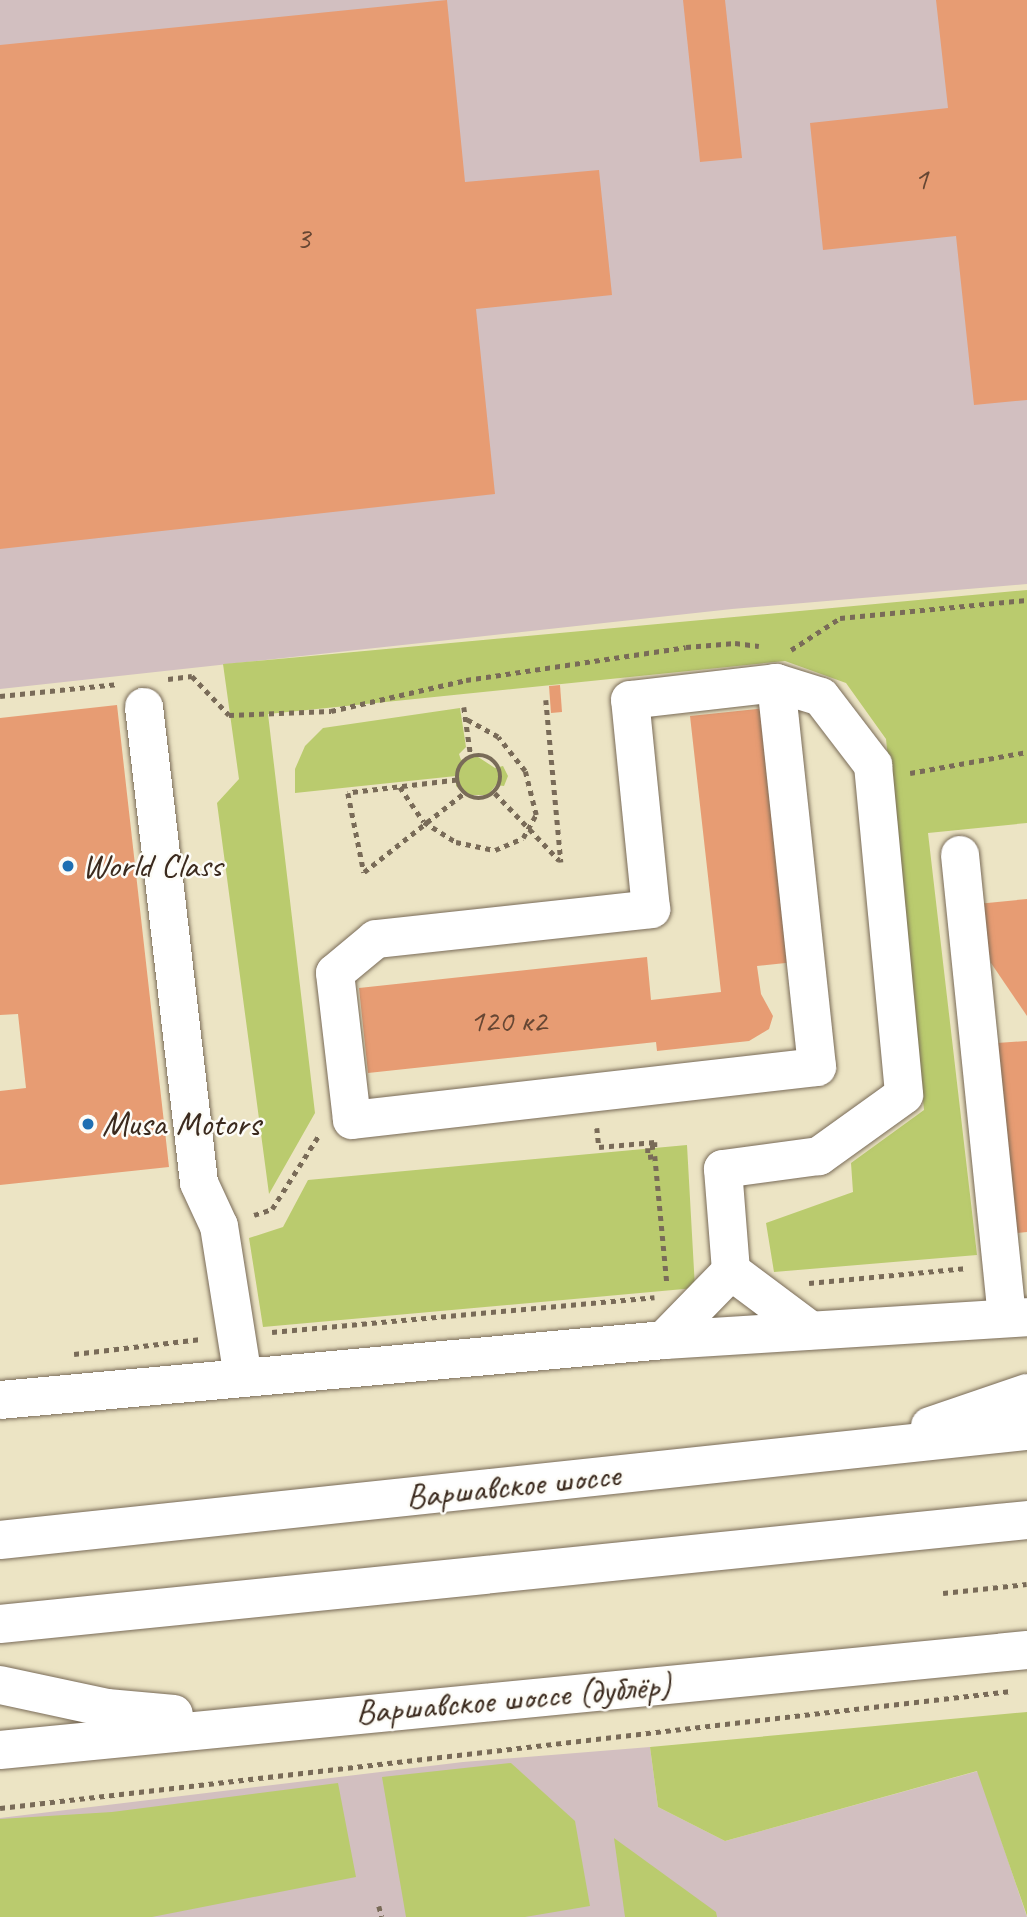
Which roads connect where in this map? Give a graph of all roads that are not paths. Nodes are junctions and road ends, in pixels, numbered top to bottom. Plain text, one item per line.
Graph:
1 (781, 661) junction
2 (143, 690) road end
3 (960, 855) dead end
4 (731, 1271) junction
5 (1017, 1317) edge
6 (810, 1330) junction
7 (664, 1340) junction
8 (243, 1378) junction
9 (1027, 1393) edge
10 (0, 1400) edge
11 (1027, 1431) edge
12 (864, 1448) junction
13 (1027, 1520) edge
14 (0, 1540) edge
15 (0, 1624) edge
16 (1027, 1650) edge
17 (0, 1685) edge
18 (349, 1713) junction
19 (0, 1749) edge

1 - 1 main road
1 - 4 main road
2 - 8 main road
3 - 5 main road
4 - 6 main road
4 - 7 main road
5 - 6 main road
6 - 7 main road
7 - 8 main road
8 - 10 main road
9 - 12 main road
11 - 12 main road, Варшавское шоссе
12 - 14 main road, Варшавское шоссе
13 - 15 main road
16 - 18 main road, Варшавское шоссе (дублёр)
17 - 18 main road
18 - 19 main road, Варшавское шоссе (дублёр)

